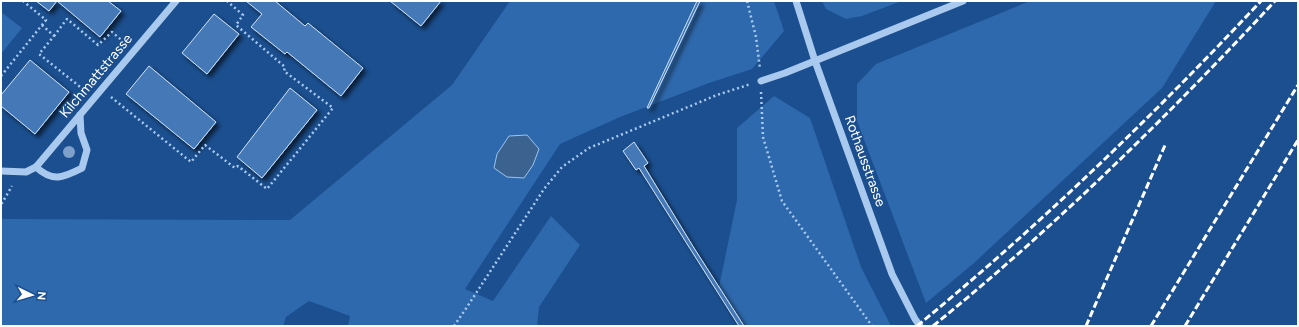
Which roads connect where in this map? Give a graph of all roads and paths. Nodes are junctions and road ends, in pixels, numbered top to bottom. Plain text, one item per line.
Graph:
1 (23, 1) edge
2 (176, 1) edge
3 (227, 1) edge
4 (747, 1) edge
5 (796, 1) edge
6 (962, 1) edge
7 (42, 25) junction
8 (54, 36) junction
9 (134, 51) junction
10 (815, 61) junction
11 (1, 76) edge
12 (761, 81) junction
13 (102, 89) junction
14 (94, 98) junction
15 (80, 115) junction
16 (36, 167) junction
17 (1, 171) edge
18 (12, 186) dead end
19 (1, 203) edge
20 (454, 326) edge
21 (872, 326) edge
22 (920, 326) edge

1 - 7 path
2 - 9 street, Kilchmattstrasse
3 - 13 path
4 - 12 path
5 - 10 street, Rothausstrasse
6 - 10 street
7 - 8 path
7 - 11 path
8 - 9 path
8 - 14 path
9 - 13 street, Kilchmattstrasse
10 - 12 street
10 - 22 street, Rothausstrasse
12 - 20 path
12 - 21 path
13 - 14 street, Kilchmattstrasse
14 - 15 street, Kilchmattstrasse
15 - 16 street, Kilchmattstrasse
15 - 16 street
16 - 17 street
18 - 19 path

